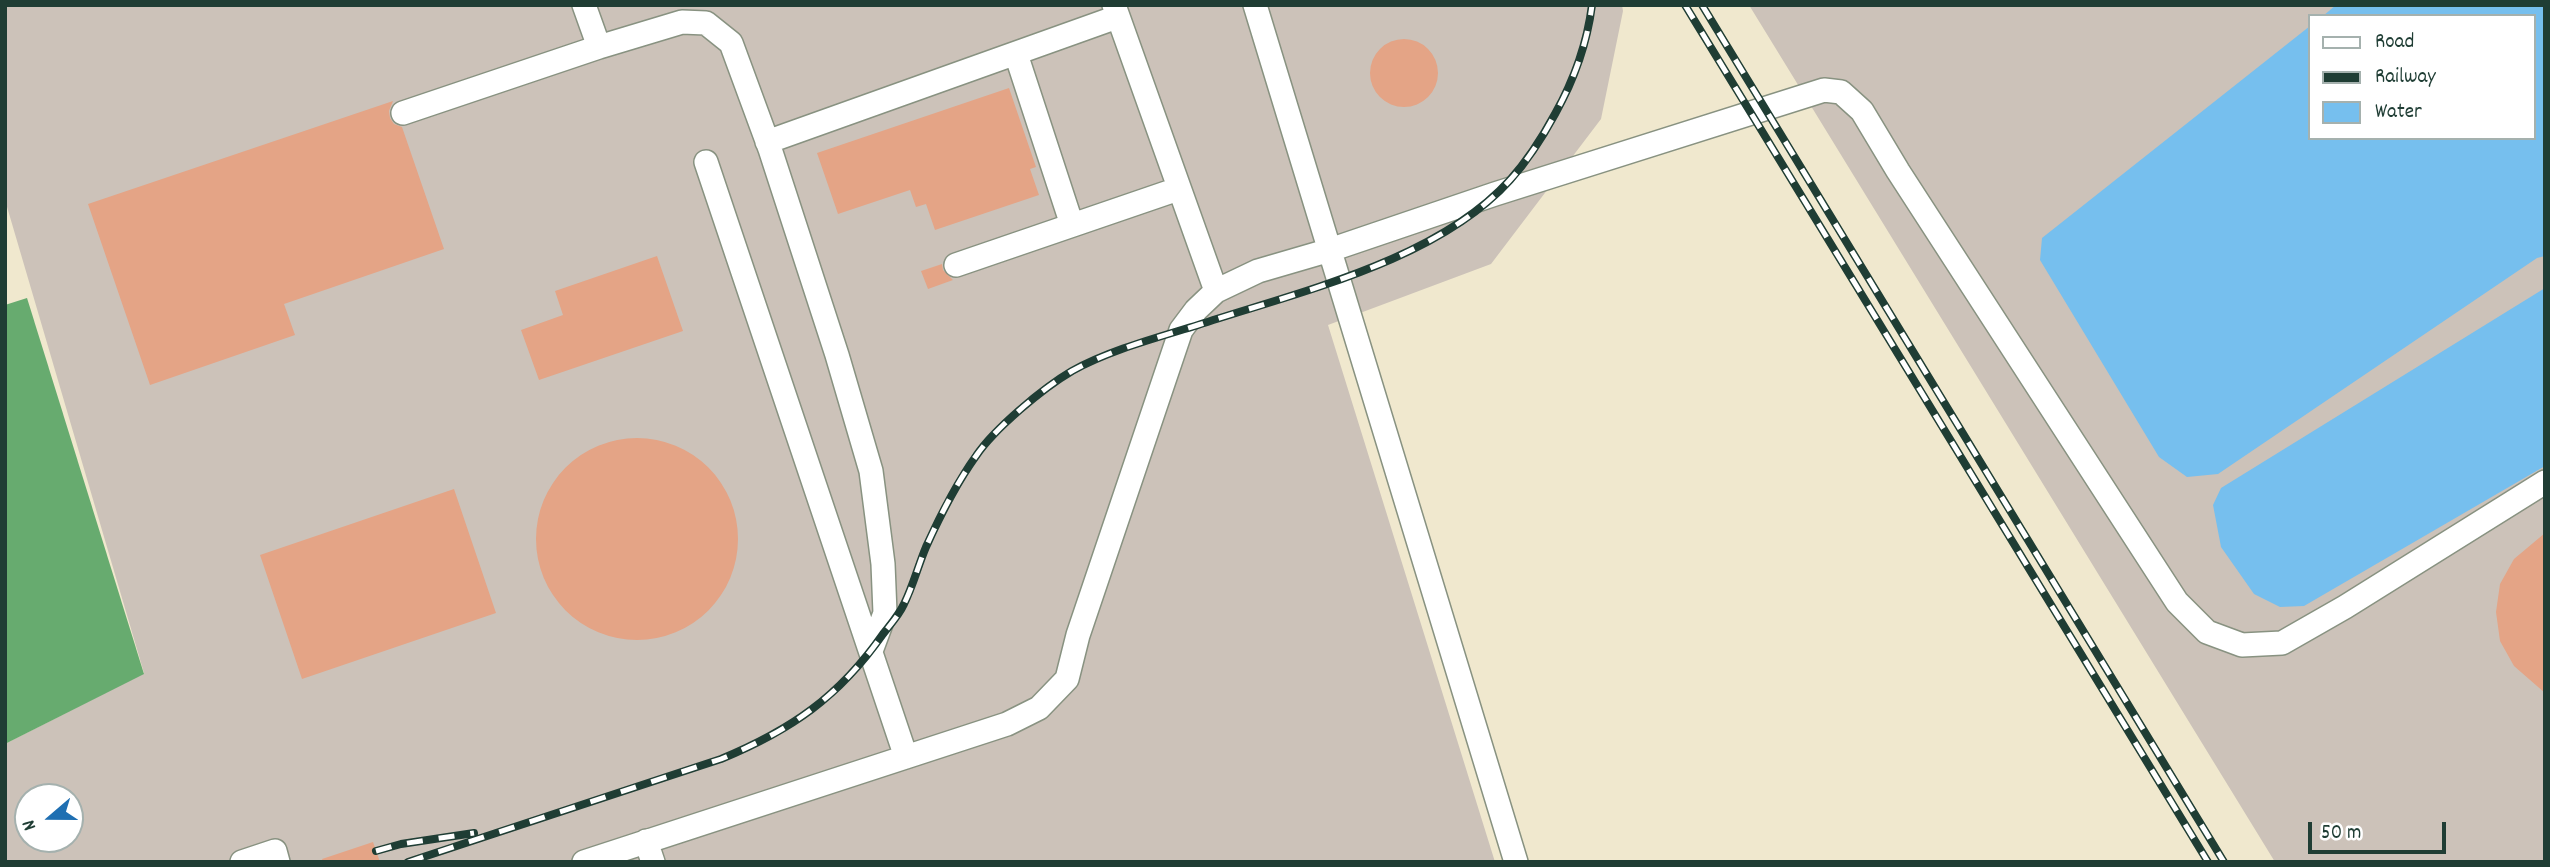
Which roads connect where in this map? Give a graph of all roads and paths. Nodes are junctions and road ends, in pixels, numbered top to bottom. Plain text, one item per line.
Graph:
1 (584, 5) edge
2 (1255, 5) edge
3 (1115, 11) edge
4 (599, 47) junction
5 (1016, 54) junction
6 (403, 113) dead end
7 (767, 142) junction
8 (706, 162) dead end
9 (1178, 188) junction
10 (1072, 225) junction
11 (1330, 250) junction
12 (956, 265) dead end
13 (1216, 291) junction
14 (2545, 482) edge
15 (871, 651) junction
16 (906, 757) junction
17 (650, 852) edge
18 (243, 862) edge
19 (278, 862) edge
20 (584, 862) edge
21 (1516, 862) edge

1 - 4 lane
2 - 11 lane
3 - 5 lane
3 - 9 lane
4 - 6 lane
4 - 7 lane
5 - 7 lane
5 - 10 lane
7 - 15 lane
8 - 15 lane
9 - 10 lane
9 - 13 lane
10 - 12 lane
11 - 13 lane
11 - 14 lane
11 - 21 lane
13 - 16 lane
15 - 16 lane
16 - 17 lane
17 - 20 lane
18 - 19 lane

